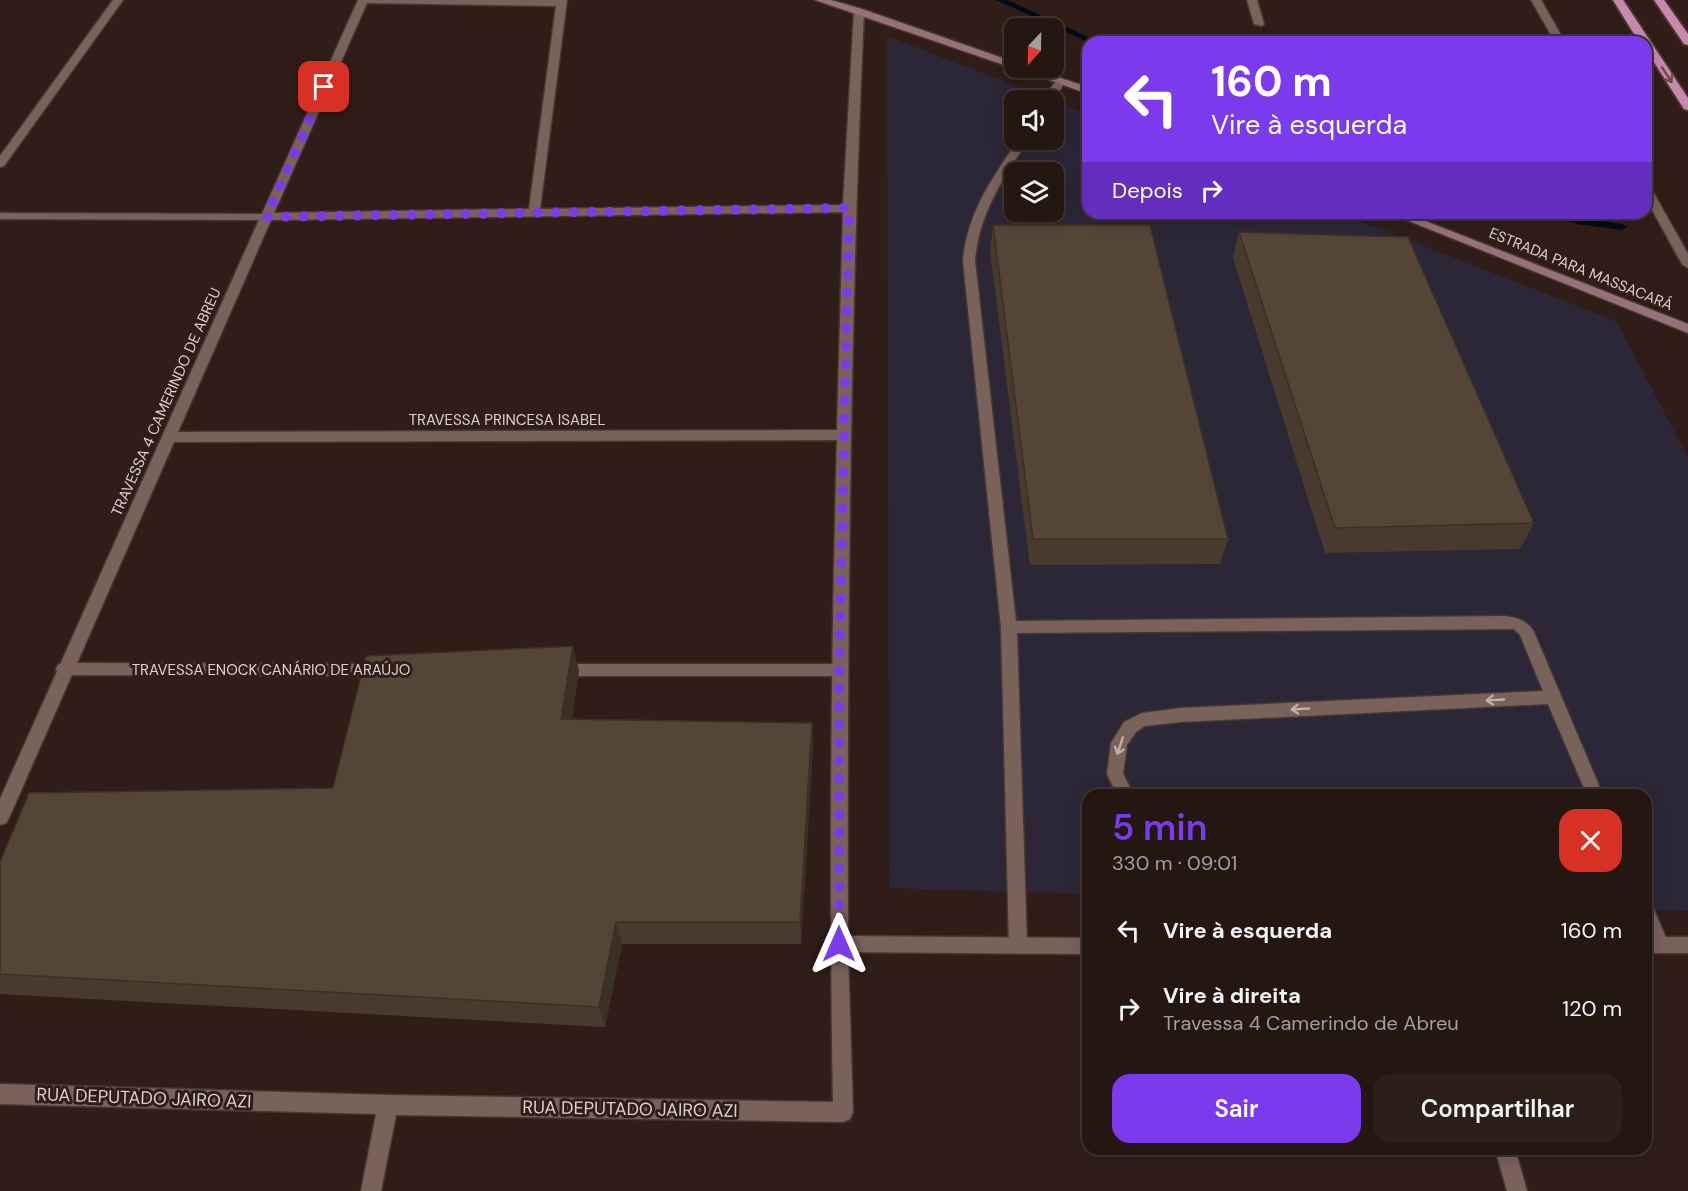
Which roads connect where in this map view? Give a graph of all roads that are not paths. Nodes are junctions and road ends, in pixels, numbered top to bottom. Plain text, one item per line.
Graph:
1 (118, 0) edge
2 (364, 0) edge
3 (820, 0) edge
4 (1252, 0) edge
5 (1536, 0) edge
6 (1618, 0) edge
7 (1659, 0) edge
8 (562, 2) edge
9 (859, 11) junction
10 (1259, 24) dead end
11 (1557, 36) edge
12 (1641, 36) edge
13 (1688, 42) edge
14 (1652, 53) edge
15 (1004, 62) edge
16 (1052, 78) edge
17 (1061, 81) junction
18 (1082, 89) edge
19 (1055, 90) edge
20 (1688, 107) edge
21 (1017, 150) edge
22 (0, 164) edge
23 (1652, 201) edge
24 (849, 208) junction
25 (534, 212) junction
26 (0, 216) edge
27 (266, 217) junction
28 (1410, 219) edge
29 (1688, 264) edge
30 (1688, 329) edge
31 (845, 435) junction
32 (169, 437) junction
33 (1009, 627) junction
34 (64, 669) junction
35 (394, 670) edge
36 (544, 670) edge
37 (839, 670) junction
38 (1554, 697) junction
39 (1123, 789) edge
40 (1593, 789) edge
41 (0, 818) edge
42 (839, 944) junction
43 (1018, 945) junction
44 (1653, 945) edge
45 (1688, 945) edge
46 (1082, 946) edge
47 (0, 1094) edge
48 (388, 1105) junction
49 (1507, 1155) edge
50 (371, 1191) edge
51 (1517, 1191) edge

1 - 22 street
2 - 8 street
2 - 27 street, TRAVESSA 4 CAMERINDO DE ABREU
3 - 9 main road
4 - 10 street
5 - 11 street
6 - 12 highway
7 - 13 highway
8 - 25 street
9 - 15 main road
9 - 24 street
14 -> 20 highway
16 - 17 main road
17 - 18 main road
17 - 19 street
21 - 33 street
23 - 29 street
24 - 25 street
24 - 31 street
25 - 27 street
26 - 27 street
27 - 32 street, TRAVESSA 4 CAMERINDO DE ABREU
28 - 30 main road, ESTRADA PARA MASSACARÁ
31 - 32 street, TRAVESSA PRINCESA ISABEL
31 - 37 street
32 - 34 street, TRAVESSA 4 CAMERINDO DE ABREU
33 - 38 street
33 - 43 street
34 - 35 street, TRAVESSA ENOCK CANÁRIO DE ARAÚJO
34 - 41 street, TRAVESSA 4 CAMERINDO DE ABREU
36 - 37 street
37 - 42 street
38 -> 39 street
38 - 40 street
42 - 43 street
42 - 48 street, RUA DEPUTADO JAIRO AZI
43 - 46 street
44 - 45 street
47 - 48 street, RUA DEPUTADO JAIRO AZI
48 - 50 street
49 - 51 street

